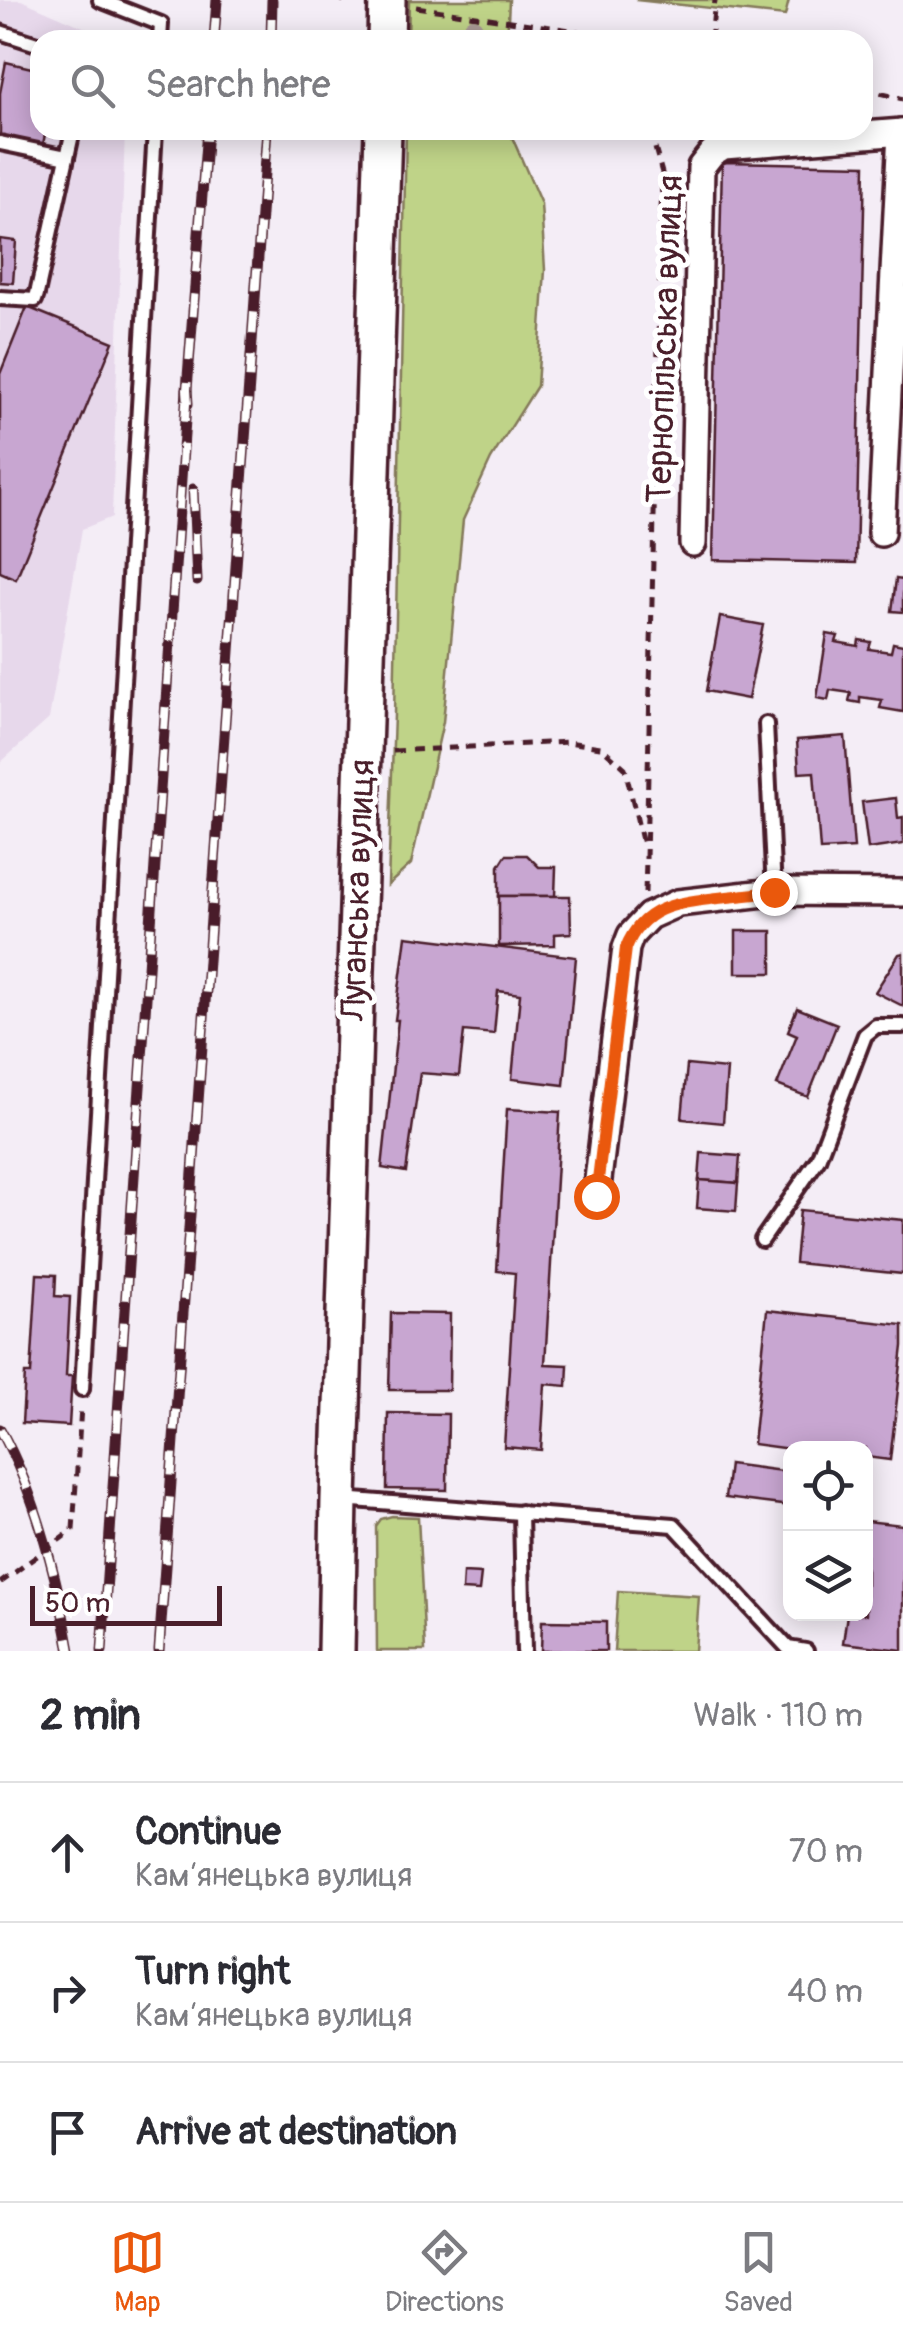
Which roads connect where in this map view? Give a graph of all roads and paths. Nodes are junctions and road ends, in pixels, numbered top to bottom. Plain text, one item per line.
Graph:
1 (100, 0) edge
2 (715, 0) edge
3 (398, 3) edge
4 (161, 30) edge
5 (389, 30) edge
6 (568, 30) edge
7 (712, 30) edge
8 (0, 32) edge
9 (30, 42) edge
10 (873, 92) edge
11 (903, 99) edge
12 (902, 132) edge
13 (873, 134) edge
14 (71, 140) edge
15 (154, 140) edge
16 (383, 140) edge
17 (653, 140) edge
18 (800, 140) edge
19 (0, 143) edge
20 (67, 157) junction
21 (0, 298) edge
22 (881, 533) dead end
23 (693, 543) dead end
24 (766, 724) dead end
25 (386, 752) dead end
26 (646, 859) junction
27 (774, 892) junction
28 (903, 893) edge
29 (649, 916) junction
30 (903, 1026) edge
31 (596, 1196) dead end
32 (762, 1240) dead end
33 (82, 1390) joint
34 (339, 1499) junction
35 (521, 1512) junction
36 (0, 1584) edge
37 (336, 1651) edge
38 (524, 1651) edge
39 (806, 1651) edge

1 - 4 lane
2 - 7 path
3 - 5 main road
3 - 6 path
8 - 9 lane
10 - 11 path
12 - 13 street, Тернопільська вулиця
12 - 22 street
14 - 20 lane
15 - 33 lane
16 - 34 main road, Луганська вулиця
17 - 26 path
18 - 23 street, Тернопільська вулиця
19 - 20 lane
20 - 21 lane
24 - 27 lane
25 - 26 path
26 - 29 path
27 - 28 street
27 - 29 street
29 - 31 street
30 - 32 lane
33 - 36 path
34 - 35 lane
34 - 37 main road, Луганська вулиця
35 - 38 lane
35 - 39 lane

